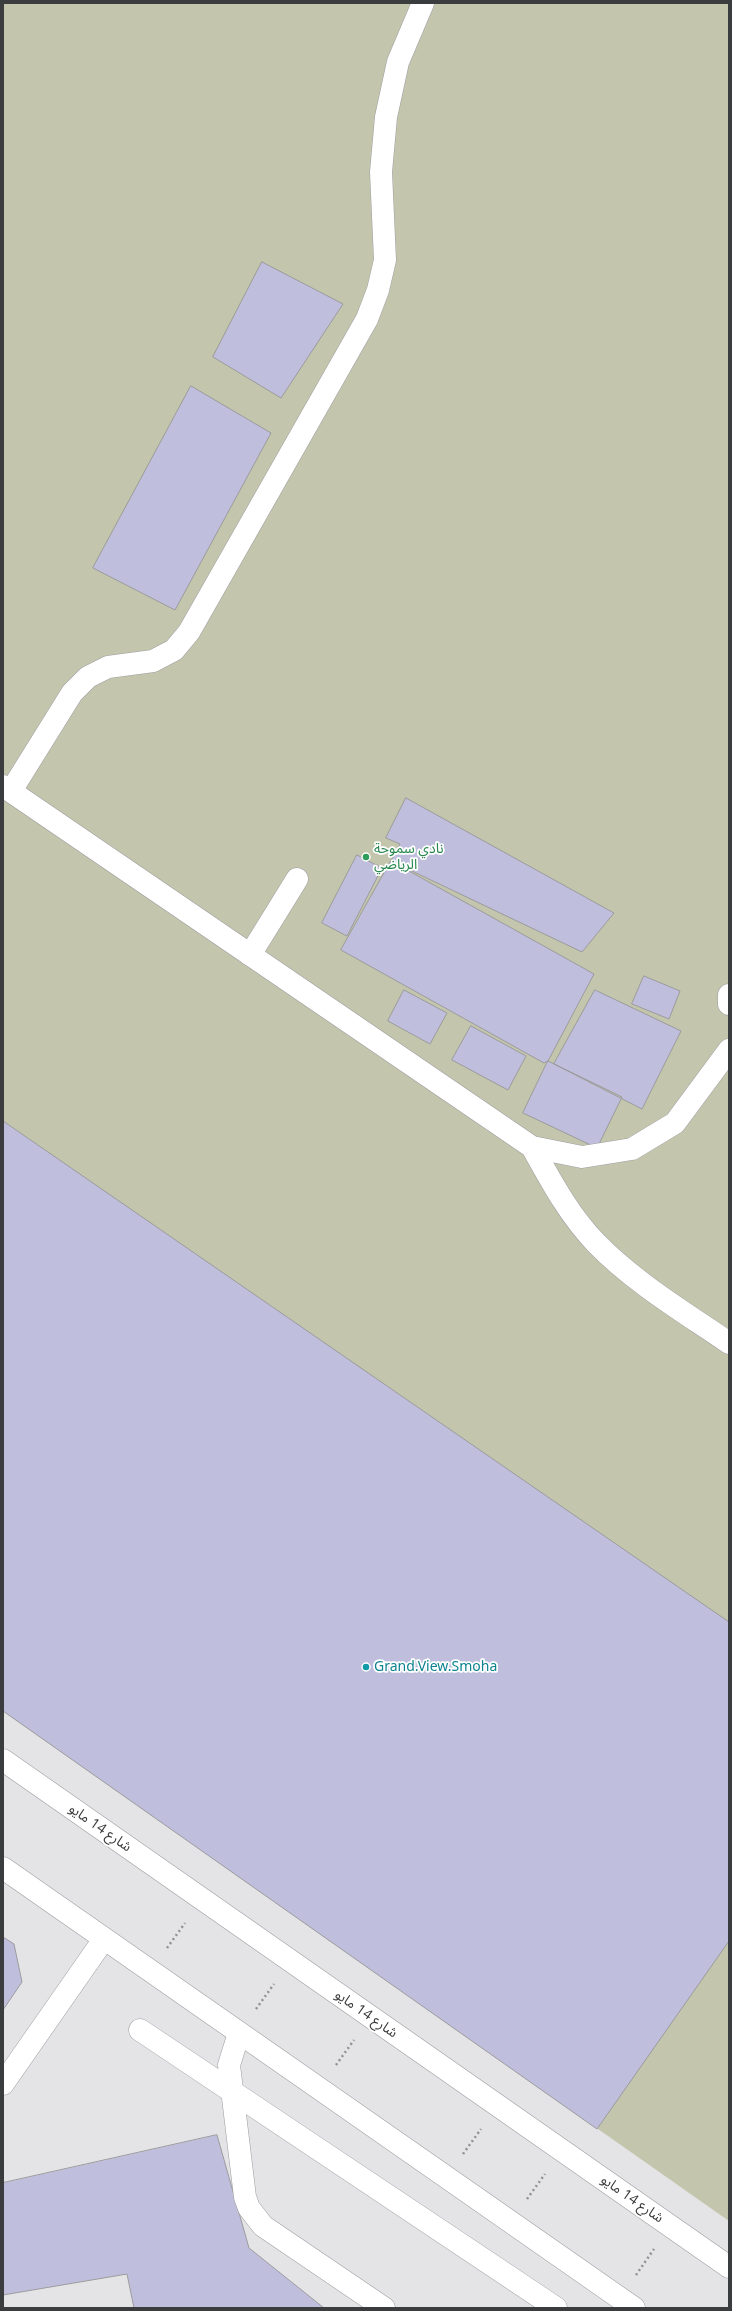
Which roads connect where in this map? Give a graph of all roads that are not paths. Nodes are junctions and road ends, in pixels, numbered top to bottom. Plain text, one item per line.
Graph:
1 (423, 3) edge
2 (7, 788) edge
3 (297, 879) dead end
4 (250, 955) junction
5 (729, 995) edge
6 (729, 1004) edge
7 (729, 1050) edge
8 (532, 1147) junction
9 (729, 1343) edge
10 (3, 1760) edge
11 (3, 1868) edge
12 (104, 1939) junction
13 (140, 2030) dead end
14 (239, 2033) junction
15 (3, 2084) edge
16 (232, 2092) junction
17 (729, 2267) edge
18 (627, 2303) edge
19 (384, 2308) edge
20 (556, 2308) edge

1 - 2 main road
2 - 4 main road
3 - 4 main road
4 - 8 main road
5 - 6 main road
7 - 8 main road
8 - 9 main road
10 - 17 main road, شارع 14 مايو
11 - 12 main road
12 - 14 main road
12 - 15 main road
13 - 16 main road
14 - 16 main road
14 - 18 main road
16 - 19 main road
16 - 20 main road

